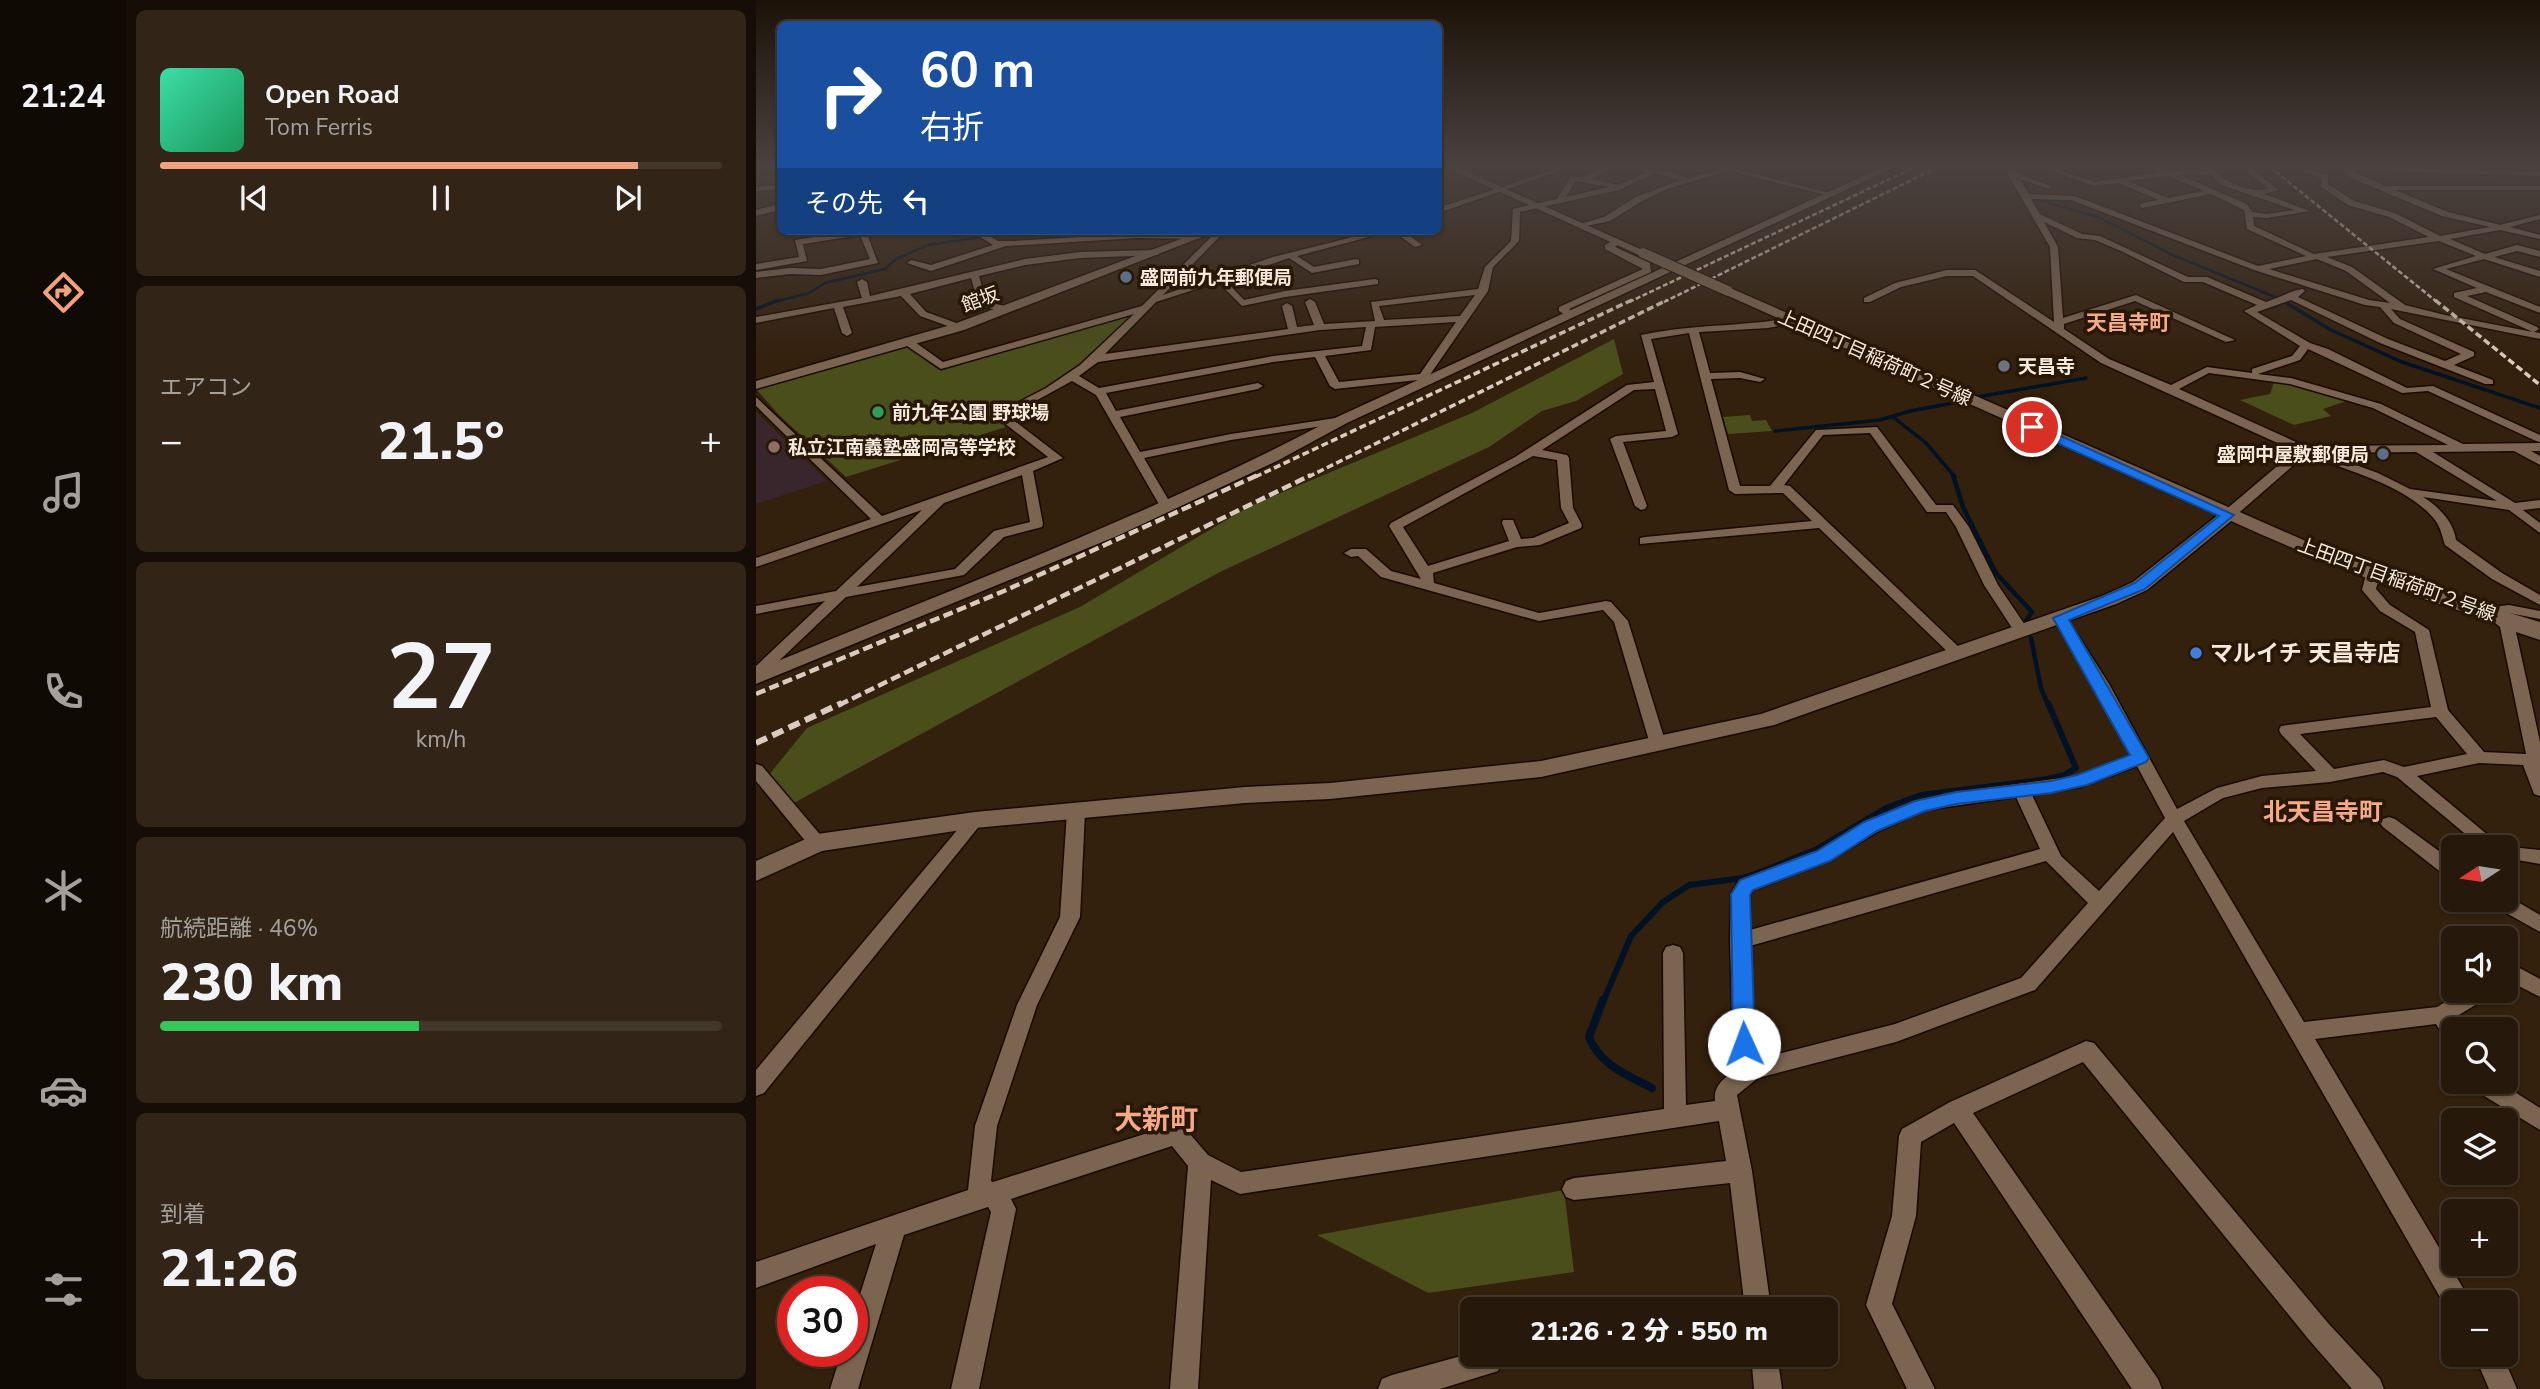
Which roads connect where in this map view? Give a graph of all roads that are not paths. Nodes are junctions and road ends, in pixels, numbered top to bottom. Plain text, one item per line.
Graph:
1 (1517, 232) edge
2 (1595, 232) edge
3 (1751, 232) edge
4 (2046, 232) edge
5 (2071, 232) edge
6 (2157, 232) edge
7 (2256, 232) edge
8 (2426, 232) edge
9 (2480, 232) edge
10 (2518, 232) edge
11 (844, 235) edge
12 (864, 235) edge
13 (987, 235) edge
14 (1110, 235) edge
15 (1167, 235) edge
16 (1205, 235) edge
17 (1213, 235) edge
18 (1371, 235) edge
19 (1403, 235) edge
20 (1198, 237) junction
21 (2540, 237) edge
22 (2440, 239) junction
23 (1617, 242) junction
24 (1006, 243) junction
25 (1418, 245) dead end
26 (1155, 253) junction
27 (2540, 254) edge
28 (1290, 255) junction
29 (2314, 256) junction
30 (2486, 257) junction
31 (1356, 262) dead end
32 (911, 263) dead end
33 (756, 267) edge
34 (2257, 268) junction
35 (974, 274) junction
36 (2540, 274) edge
37 (756, 275) edge
38 (1219, 278) junction
39 (862, 282) dead end
40 (1375, 282) dead end
41 (2307, 285) junction
42 (2489, 288) junction
43 (1483, 291) junction
44 (904, 293) junction
45 (2292, 298) junction
46 (867, 300) junction
47 (1867, 300) dead end
48 (1310, 302) dead end
49 (1148, 305) junction
50 (838, 306) junction
51 (1287, 306) dead end
52 (2267, 306) junction
53 (2384, 306) junction
54 (2402, 307) junction
55 (1007, 309) junction
56 (2540, 310) edge
57 (1570, 314) junction
58 (1463, 319) junction
59 (756, 320) edge
60 (1791, 321) junction
61 (1375, 323) junction
62 (959, 327) junction
63 (1320, 327) junction
64 (1693, 329) junction
65 (2059, 329) junction
66 (1293, 330) junction
67 (847, 333) dead end
68 (2540, 334) edge
69 (2230, 340) dead end
70 (908, 342) junction
71 (2306, 345) junction
72 (1319, 354) junction
73 (1095, 359) junction
74 (2447, 364) junction
75 (2248, 373) junction
76 (1705, 376) junction
77 (1073, 377) junction
78 (1760, 379) dead end
79 (2489, 382) dead end
80 (756, 385) edge
81 (1660, 385) junction
82 (1258, 386) dead end
83 (2171, 389) junction
84 (1096, 392) junction
85 (756, 400) edge
86 (1113, 415) junction
87 (1342, 420) junction
88 (2540, 439) edge
89 (2416, 447) junction
90 (2463, 447) junction
91 (2515, 447) junction
92 (2540, 447) edge
93 (2303, 450) junction
94 (1531, 452) junction
95 (1139, 456) junction
96 (2540, 461) edge
97 (1027, 470) junction
98 (1775, 488) junction
99 (2402, 490) junction
100 (940, 500) junction
101 (2540, 504) edge
102 (1166, 506) junction
103 (1641, 506) dead end
104 (2512, 507) junction
105 (2228, 515) junction
106 (879, 520) junction
107 (1507, 523) dead end
108 (1823, 524) junction
109 (2540, 529) edge
110 (1645, 541) dead end
111 (1516, 543) junction
112 (1351, 554) dead end
113 (756, 563) edge
114 (958, 572) junction
115 (2372, 574) junction
116 (1426, 578) junction
117 (977, 585) junction
118 (838, 595) junction
119 (2540, 601) edge
120 (756, 610) edge
121 (2483, 612) junction
122 (2540, 615) edge
123 (2060, 618) junction
124 (2507, 625) junction
125 (2540, 628) edge
126 (2021, 631) junction
127 (2540, 636) edge
128 (1957, 653) junction
129 (756, 676) edge
130 (2440, 712) junction
131 (1658, 744) junction
132 (2479, 757) junction
133 (2140, 758) junction
134 (2535, 758) edge
135 (756, 771) edge
136 (2403, 773) junction
137 (2330, 776) junction
138 (2540, 790) edge
139 (2022, 792) junction
140 (1076, 812) junction
141 (2174, 819) junction
142 (975, 820) junction
143 (2389, 822) dead end
144 (2478, 835) edge
145 (817, 843) junction
146 (2050, 853) junction
147 (2518, 853) edge
148 (2540, 857) edge
149 (2441, 862) edge
150 (756, 872) edge
151 (2100, 903) junction
152 (2518, 911) edge
153 (2540, 924) edge
154 (1740, 941) junction
155 (1673, 953) dead end
156 (2518, 975) edge
157 (2540, 989) edge
158 (2461, 1003) edge
159 (2441, 1015) joint
160 (2301, 1032) junction
161 (1752, 1070) junction
162 (756, 1086) edge
163 (2499, 1094) edge
164 (1728, 1109) junction
165 (1958, 1109) junction
166 (1675, 1115) junction
167 (2540, 1121) edge
168 (1200, 1163) junction
169 (1740, 1171) junction
170 (1574, 1189) dead end
171 (993, 1194) junction
172 (894, 1226) junction
173 (756, 1275) edge
174 (2450, 1290) edge
175 (1756, 1297) edge
176 (1471, 1367) edge
177 (1765, 1367) edge
178 (2494, 1367) edge
179 (844, 1389) edge
180 (965, 1389) edge
181 (1184, 1389) edge
182 (1392, 1389) edge
183 (1768, 1389) edge
184 (1920, 1389) edge
185 (2148, 1389) edge
186 (2370, 1389) edge
187 (2503, 1389) edge

1 - 43 street
2 - 23 street, 上田四丁目稲荷町２号線
3 - 57 street
4 - 65 street
5 - 52 street
6 - 34 street
7 - 29 street
8 - 22 street
9 - 22 street
10 - 21 street
11 - 33 street
12 - 37 street
13 - 24 street
14 - 24 street
15 - 20 street
16 - 20 street, 館坂
17 - 49 street
18 - 28 street
19 - 25 street
20 - 26 street, 館坂
22 - 29 street
22 - 30 street
23 - 57 street
23 - 60 street, 上田四丁目稲荷町２号線, bridge
24 - 32 street
26 - 35 street
26 - 55 street, 館坂
27 - 30 street
28 - 31 street
28 - 38 street
29 - 34 street
29 - 54 street
30 - 36 street
30 - 42 street
34 - 41 street
35 - 44 street
35 - 55 street
38 - 40 street
38 - 49 street
39 - 46 street
41 - 45 street
41 - 53 street
42 - 56 street
42 - 68 street
43 - 58 street
43 - 61 street
44 - 46 street
44 - 62 street
45 - 52 street
45 - 74 street
46 - 50 street
47 - 65 street
48 - 63 street
49 - 70 street
49 - 73 street
50 - 59 street
50 - 67 street
51 - 66 street
52 - 71 street
53 - 54 street
53 - 74 street
54 - 68 street
55 - 62 street, 館坂
57 - 87 street
58 - 61 street
58 - 72 street
60 - 64 street
60 - 105 street, 上田四丁目稲荷町２号線
61 - 63 street
61 - 72 street
62 - 70 street, 館坂
63 - 66 street
64 - 76 street
64 - 81 street
65 - 69 street
65 - 83 street
66 - 73 street
70 - 80 street, 館坂
71 - 75 street
71 - 88 street
72 - 84 street
73 - 77 street
74 - 79 street
75 - 83 street
75 - 90 street
76 - 78 street
76 - 98 street
77 - 84 street
77 - 97 street
81 - 94 street
81 - 103 street
82 - 86 street
83 - 93 street
84 - 86 street
85 - 106 street
86 - 95 street
87 - 95 street
87 - 102 street
89 - 90 street
89 - 93 street
89 - 104 street
90 - 91 street
91 - 92 street
91 - 96 street
93 - 99 street
93 - 105 street
94 - 111 street
94 - 116 street
95 - 102 street
97 - 100 street
97 - 114 street
98 - 108 street
98 - 126 street
99 - 104 street
99 - 119 street
100 - 106 street
100 - 118 street
101 - 104 street
102 - 117 street
104 - 109 street
105 - 115 street, 上田四丁目稲荷町２号線
105 - 123 street
106 - 113 street
107 - 111 street
108 - 110 street
108 - 128 street
111 - 116 street
112 - 116 street
114 - 117 street
114 - 118 street
115 - 121 street, 上田四丁目稲荷町２号線
115 - 130 street
116 - 131 street
117 - 129 street
118 - 120 street
118 - 129 street
121 - 122 street
121 - 124 street
121 - 125 street, 上田四丁目稲荷町２号線
123 - 126 street
123 - 133 street
124 - 127 street
124 - 134 street
126 - 128 street
128 - 131 street
130 - 132 street
130 - 137 street
131 - 140 street
132 - 134 street
132 - 136 street
133 - 139 street
133 - 141 street
134 - 138 street
135 - 145 street
136 - 137 street
136 - 144 street
137 - 141 street
139 - 146 street
139 - 154 street
140 - 142 street
140 - 171 street
141 - 151 street
141 - 160 street
142 - 145 street
142 - 162 street
143 - 149 street
145 - 150 street
146 - 151 street
146 - 154 street
147 - 148 street
151 - 161 street
152 - 153 street
154 - 161 street
155 - 166 street
156 - 157 street
158 - 159 street
159 - 160 street
160 - 174 street
161 - 164 street
163 - 167 street
164 - 166 street
164 - 169 street
165 - 184 street
165 - 185 street
165 - 186 street
166 - 168 street
168 - 171 street
168 - 181 street
169 - 170 street
169 - 175 street
171 - 172 street
171 - 180 street
172 - 173 street
172 - 179 street
176 - 182 street
177 - 183 street
178 - 187 street

